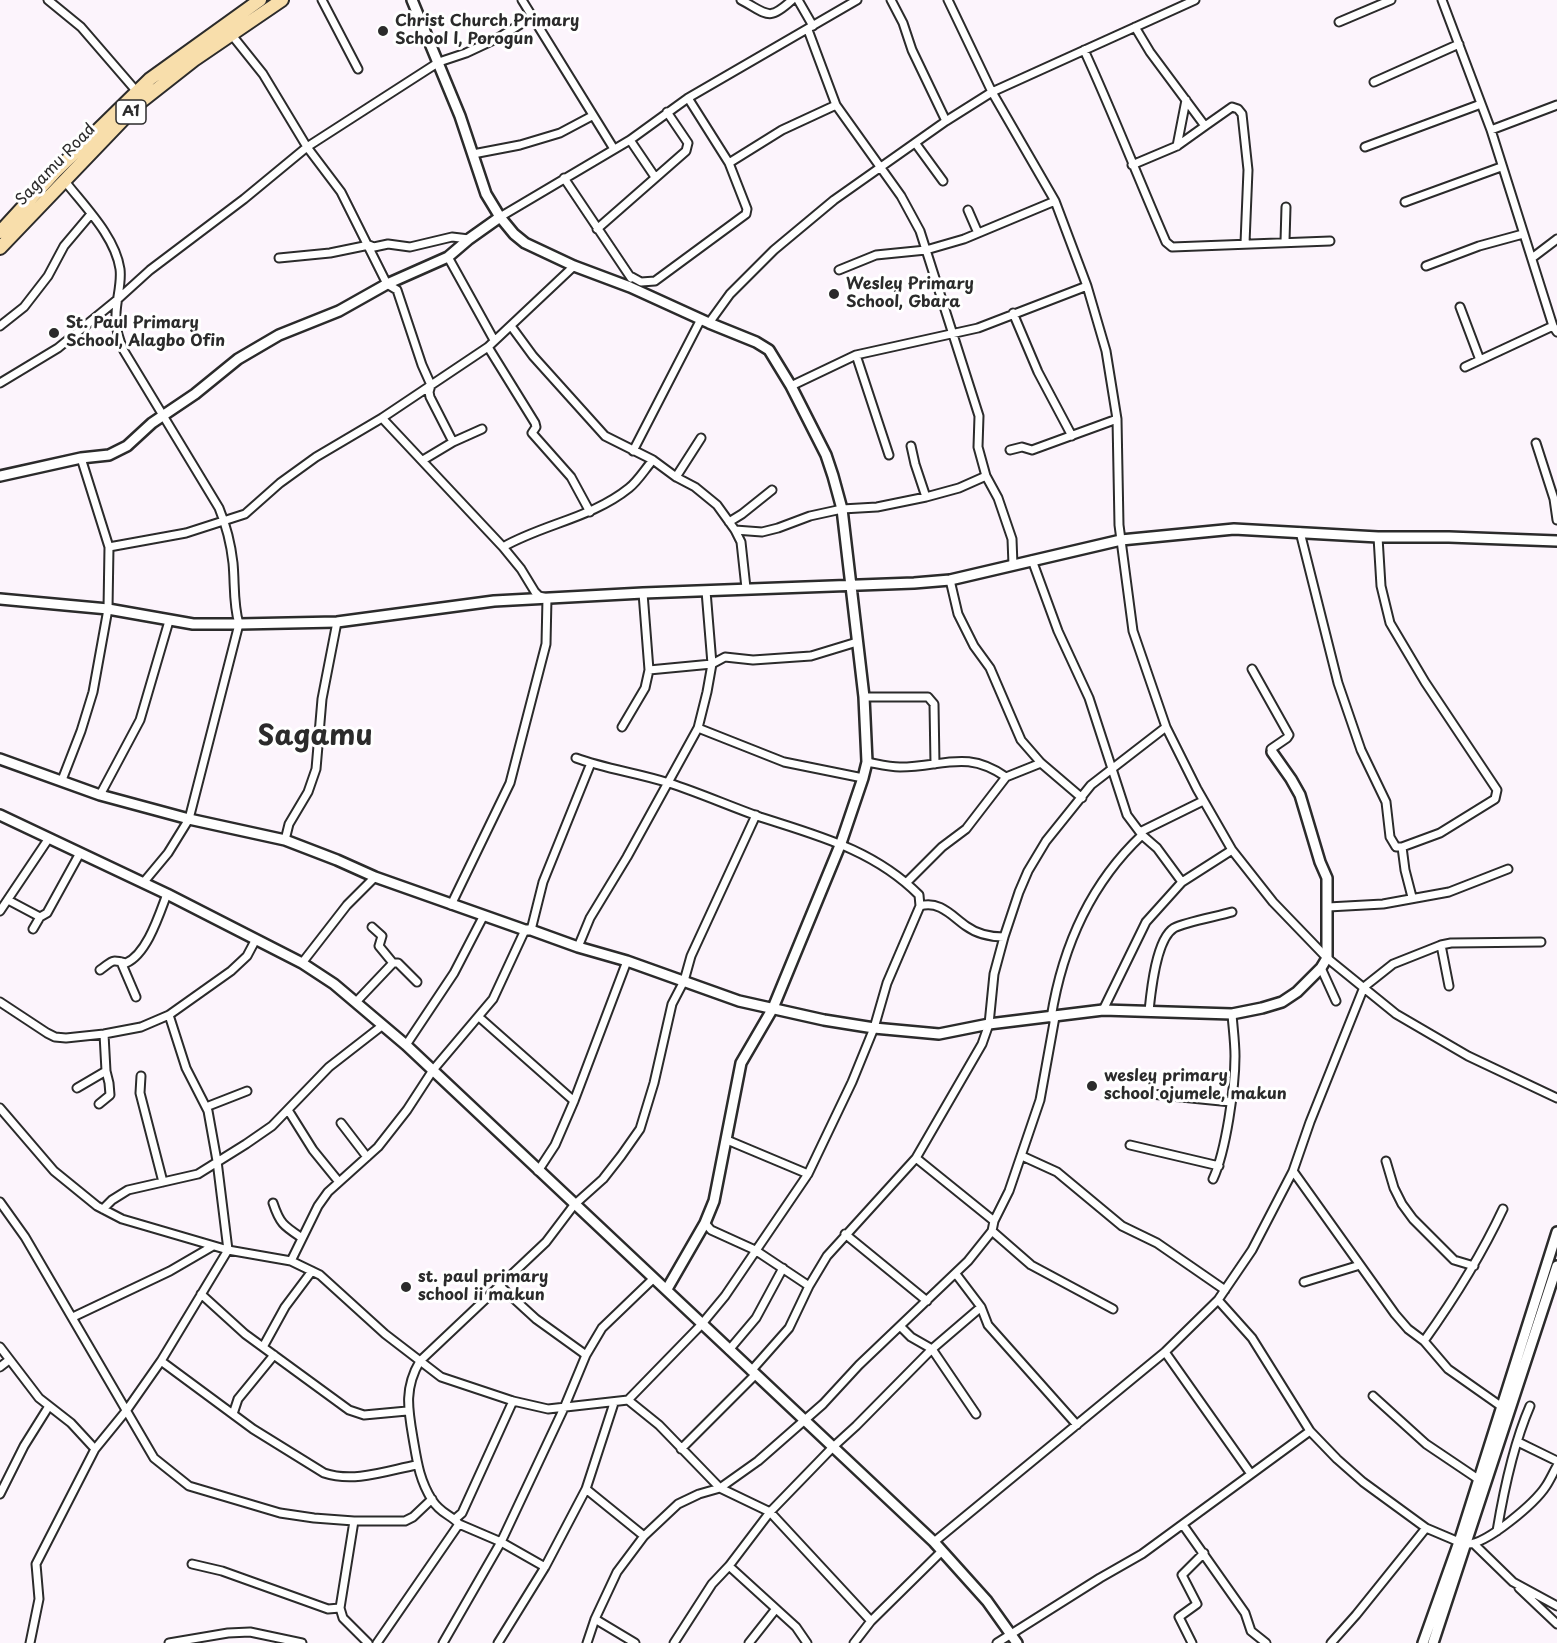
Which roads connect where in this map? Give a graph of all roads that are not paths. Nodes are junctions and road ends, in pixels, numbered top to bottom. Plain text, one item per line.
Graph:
1 (48, 0) edge
2 (260, 0) edge
3 (282, 0) edge
4 (322, 0) edge
5 (412, 0) edge
6 (522, 0) edge
7 (741, 0) edge
8 (792, 0) edge
9 (798, 0) edge
10 (857, 0) edge
11 (891, 0) edge
12 (948, 0) edge
13 (1195, 0) edge
14 (1391, 0) edge
15 (1442, 0) edge
16 (532, 17) junction
17 (1339, 22) dead end
18 (1135, 27) junction
19 (810, 28) junction
20 (231, 34) junction
21 (1459, 44) junction
22 (1084, 50) junction
23 (439, 62) junction
24 (358, 69) dead end
25 (1374, 82) dead end
26 (992, 92) junction
27 (138, 93) junction
28 (688, 98) junction
29 (1186, 100) junction
30 (1481, 104) junction
31 (836, 105) junction
32 (1557, 105) edge
33 (667, 112) junction
34 (592, 116) junction
35 (946, 122) junction
36 (1205, 126) junction
37 (1491, 130) junction
38 (630, 140) junction
39 (916, 144) junction
40 (1177, 146) junction
41 (308, 147) junction
42 (1365, 147) dead end
43 (614, 149) junction
44 (473, 154) junction
45 (729, 163) junction
46 (1132, 165) junction
47 (1502, 167) junction
48 (880, 168) junction
49 (655, 177) junction
50 (564, 178) junction
51 (64, 180) junction
52 (943, 181) dead end
53 (1055, 201) junction
54 (1405, 202) dead end
55 (1286, 207) dead end
56 (968, 210) dead end
57 (91, 214) junction
58 (500, 217) junction
59 (597, 229) junction
60 (0, 232) edge
61 (978, 233) junction
62 (1523, 234) junction
63 (469, 239) junction
64 (1557, 239) edge
65 (1285, 241) junction
66 (1330, 241) dead end
67 (1245, 243) junction
68 (369, 244) junction
69 (0, 248) edge
70 (926, 250) junction
71 (448, 257) junction
72 (279, 258) dead end
73 (1532, 258) junction
74 (574, 266) junction
75 (1426, 267) dead end
76 (839, 270) dead end
77 (632, 277) junction
78 (387, 284) junction
79 (1087, 286) junction
80 (630, 287) junction
81 (118, 299) junction
82 (1460, 307) dead end
83 (1013, 313) junction
84 (705, 321) junction
85 (0, 326) edge
86 (511, 326) junction
87 (1555, 329) edge
88 (952, 334) junction
89 (494, 340) junction
90 (488, 347) junction
91 (856, 355) junction
92 (1480, 360) junction
93 (1465, 367) dead end
94 (0, 383) edge
95 (431, 385) junction
96 (791, 386) junction
97 (164, 416) junction
98 (382, 418) junction
99 (1117, 419) junction
100 (482, 429) dead end
101 (1072, 436) junction
102 (701, 438) dead end
103 (453, 442) junction
104 (1536, 442) dead end
105 (911, 446) dead end
106 (1010, 450) dead end
107 (633, 451) junction
108 (889, 455) dead end
109 (81, 458) junction
110 (423, 460) junction
111 (653, 460) junction
112 (0, 476) edge
113 (986, 476) junction
114 (676, 477) junction
115 (772, 490) dead end
116 (926, 497) junction
117 (842, 509) junction
118 (590, 512) junction
119 (1557, 520) edge
120 (224, 522) junction
121 (729, 522) junction
122 (735, 530) junction
123 (1300, 532) junction
124 (1378, 537) junction
125 (1121, 540) junction
126 (1557, 541) edge
127 (109, 547) junction
128 (503, 547) junction
129 (1032, 560) junction
130 (1013, 565) junction
131 (950, 580) junction
132 (850, 586) junction
133 (746, 588) junction
134 (706, 591) junction
135 (643, 593) junction
136 (547, 598) junction
137 (0, 599) edge
138 (108, 609) junction
139 (169, 621) junction
140 (337, 622) junction
141 (239, 624) junction
142 (857, 642) junction
143 (712, 664) junction
144 (1252, 669) dead end
145 (649, 670) junction
146 (864, 697) junction
147 (622, 727) dead end
148 (1166, 727) junction
149 (698, 728) junction
150 (1272, 752) joint
151 (576, 758) dead end
152 (0, 759) edge
153 (867, 762) junction
154 (591, 763) junction
155 (1041, 763) junction
156 (935, 765) junction
157 (1112, 768) junction
158 (1006, 777) junction
159 (863, 778) junction
160 (62, 780) junction
161 (669, 783) junction
162 (100, 795) junction
163 (1082, 798) junction
164 (1203, 801) junction
165 (0, 815) edge
166 (756, 815) junction
167 (189, 819) junction
168 (1141, 834) junction
169 (49, 838) junction
170 (285, 840) junction
171 (841, 843) junction
172 (1402, 847) junction
173 (1232, 850) junction
174 (80, 853) junction
175 (1508, 869) dead end
176 (375, 877) junction
177 (1182, 882) junction
178 (142, 883) junction
179 (906, 883) junction
180 (167, 894) junction
181 (1412, 897) junction
182 (8, 900) junction
183 (451, 905) junction
184 (920, 906) junction
185 (1328, 907) junction
186 (0, 911) edge
187 (1233, 912) dead end
188 (40, 917) junction
189 (483, 917) junction
190 (372, 927) dead end
191 (33, 929) dead end
192 (528, 930) junction
193 (1004, 937) junction
194 (256, 939) junction
195 (1541, 942) dead end
196 (1440, 945) junction
197 (578, 947) junction
198 (1327, 958) junction
199 (627, 961) junction
200 (121, 962) junction
201 (302, 963) junction
202 (393, 963) junction
203 (1321, 968) junction
204 (100, 970) dead end
205 (417, 981) dead end
206 (684, 981) junction
207 (1449, 986) dead end
208 (1364, 987) junction
209 (136, 997) dead end
210 (1336, 1001) dead end
211 (0, 1002) edge
212 (356, 1002) junction
213 (773, 1008) junction
214 (1103, 1010) junction
215 (1149, 1011) junction
216 (1232, 1014) junction
217 (169, 1015) junction
218 (478, 1017) junction
219 (1053, 1017) junction
220 (989, 1024) junction
221 (383, 1025) junction
222 (873, 1028) junction
223 (104, 1034) junction
224 (406, 1045) junction
225 (433, 1070) junction
226 (106, 1071) junction
227 (141, 1076) dead end
228 (77, 1088) dead end
229 (247, 1092) dead end
230 (1151, 1094) dead end
231 (1557, 1098) edge
232 (574, 1101) junction
233 (1231, 1102) junction
234 (99, 1104) dead end
235 (206, 1107) junction
236 (0, 1108) edge
237 (288, 1110) junction
238 (340, 1123) dead end
239 (727, 1140) junction
240 (1130, 1145) dead end
241 (1022, 1156) junction
242 (367, 1157) junction
243 (916, 1158) junction
244 (218, 1161) junction
245 (1386, 1161) dead end
246 (1220, 1166) junction
247 (538, 1171) junction
248 (1293, 1171) junction
249 (808, 1174) junction
250 (1213, 1179) dead end
251 (163, 1182) junction
252 (339, 1182) junction
253 (0, 1202) edge
254 (273, 1203) dead end
255 (574, 1205) junction
256 (103, 1209) junction
257 (1503, 1209) dead end
258 (994, 1221) junction
259 (705, 1223) junction
260 (992, 1231) junction
261 (1557, 1232) edge
262 (845, 1234) junction
263 (302, 1238) junction
264 (213, 1246) junction
265 (228, 1250) junction
266 (755, 1250) junction
267 (291, 1261) junction
268 (1360, 1265) junction
269 (1474, 1266) junction
270 (783, 1268) junction
271 (312, 1271) junction
272 (1556, 1271) edge
273 (956, 1274) junction
274 (654, 1278) junction
275 (1304, 1282) dead end
276 (809, 1286) junction
277 (500, 1287) junction
278 (667, 1289) junction
279 (1225, 1290) junction
280 (201, 1294) junction
281 (1218, 1300) junction
282 (927, 1301) junction
283 (981, 1307) junction
284 (1113, 1309) dead end
285 (73, 1317) junction
286 (701, 1325) junction
287 (901, 1327) junction
288 (1424, 1341) junction
289 (0, 1347) edge
290 (262, 1347) junction
291 (932, 1349) junction
292 (729, 1350) junction
293 (1165, 1352) junction
294 (586, 1354) junction
295 (274, 1355) junction
296 (9, 1360) junction
297 (161, 1361) junction
298 (420, 1361) junction
299 (0, 1367) edge
300 (753, 1373) junction
301 (1373, 1396) dead end
302 (628, 1400) junction
303 (513, 1401) junction
304 (614, 1403) junction
305 (49, 1406) junction
306 (1530, 1406) dead end
307 (1502, 1407) junction
308 (564, 1408) junction
309 (126, 1411) junction
310 (407, 1411) junction
311 (233, 1414) junction
312 (976, 1414) dead end
313 (804, 1421) junction
314 (1077, 1425) junction
315 (1310, 1431) junction
316 (1518, 1442) junction
317 (833, 1447) junction
318 (96, 1449) junction
319 (681, 1449) junction
320 (1557, 1461) edge
321 (417, 1465) junction
322 (1557, 1466) edge
323 (1251, 1474) junction
324 (1478, 1479) junction
325 (720, 1488) junction
326 (586, 1489) junction
327 (0, 1494) edge
328 (432, 1499) junction
329 (770, 1512) junction
330 (354, 1521) junction
331 (457, 1522) junction
332 (1183, 1525) junction
333 (1426, 1528) junction
334 (1497, 1531) junction
335 (644, 1536) junction
336 (501, 1542) junction
337 (934, 1542) junction
338 (1467, 1543) junction
339 (942, 1551) junction
340 (1204, 1553) junction
341 (192, 1564) dead end
342 (729, 1566) junction
343 (545, 1567) junction
344 (1513, 1582) junction
345 (1557, 1606) edge
346 (340, 1608) junction
347 (775, 1610) junction
348 (595, 1619) junction
349 (871, 1621) junction
350 (1557, 1624) edge
351 (1011, 1634) junction
352 (269, 1640) edge
353 (196, 1641) edge
354 (30, 1643) edge
355 (169, 1643) edge
356 (302, 1643) edge
357 (368, 1643) edge
358 (377, 1643) edge
359 (443, 1643) edge
360 (498, 1643) edge
361 (587, 1643) edge
362 (635, 1643) edge
363 (674, 1643) edge
364 (749, 1643) edge
365 (807, 1643) edge
366 (854, 1643) edge
367 (997, 1643) edge
368 (1017, 1643) edge
369 (1192, 1643) edge
370 (1266, 1643) edge
371 (1331, 1643) edge
372 (1423, 1643) edge
373 (1433, 1643) edge

1 - 27 street
2 - 27 highway, Sagamu Road / A1
3 - 20 highway, Sagamu Road / A1
4 - 24 street
5 - 23 street
6 - 16 street
7 - 8 street
9 - 19 street
10 - 19 street
11 - 35 street
12 - 26 street
13 - 18 street
14 - 17 street
15 - 21 street
16 - 23 street
16 - 34 street
18 - 22 street
18 - 29 street
19 - 28 street
19 - 31 street
20 - 41 street
20 - 51 highway, Sagamu Road / A1
21 - 25 street
21 - 30 street
22 - 26 street
22 - 46 street
23 - 41 street
23 - 44 street
26 - 35 street
26 - 53 street
27 - 60 highway, Sagamu Road / A1
28 - 33 street
28 - 45 street
29 - 36 street
29 - 40 street
30 - 37 street
30 - 42 street
31 - 45 street
31 - 48 street
32 - 37 street
33 - 38 street
33 - 49 street
34 - 43 street
34 - 44 street
35 - 39 street
36 - 40 street
36 - 67 street
37 - 47 street
38 - 43 street
38 - 49 street
39 - 48 street
39 - 52 street
40 - 46 street
41 - 68 street
41 - 81 street
43 - 50 street
44 - 58 street
45 - 77 street
46 - 67 street
47 - 54 street
47 - 62 street
48 - 70 street
48 - 84 street
49 - 59 street
50 - 58 street
50 - 59 street
51 - 57 street
51 - 69 highway, Sagamu Road / A1
53 - 61 street
53 - 79 street
55 - 65 street
56 - 61 street
57 - 81 street
57 - 85 street
58 - 63 street
58 - 74 street
59 - 77 street
61 - 70 street
62 - 73 street
62 - 75 street
63 - 68 street
63 - 71 street
64 - 73 street
65 - 66 street
65 - 67 street
68 - 72 street
68 - 78 street
70 - 76 street
70 - 88 street
71 - 78 street
71 - 89 street
73 - 87 street
74 - 80 street
74 - 86 street
77 - 80 street
78 - 95 street
78 - 97 street
79 - 83 street
79 - 99 street
80 - 84 street
81 - 94 street
81 - 97 street
82 - 92 street
83 - 88 street
83 - 101 street
84 - 96 street
84 - 107 street
86 - 89 street
86 - 107 street
87 - 92 street
88 - 91 street
88 - 113 street
89 - 90 street
90 - 95 street
90 - 118 street
91 - 96 street
91 - 108 street
92 - 93 street
95 - 98 street
95 - 103 street
96 - 117 street
97 - 109 street
97 - 120 street
98 - 110 street
98 - 120 street
99 - 101 street
99 - 125 street
100 - 103 street
101 - 106 street
102 - 114 street
103 - 110 street
104 - 119 street
105 - 116 street
107 - 111 street
109 - 112 street
109 - 127 street
110 - 128 street
111 - 114 street
111 - 118 street
113 - 116 street
113 - 130 street
114 - 121 street
115 - 121 street
116 - 117 street
117 - 122 street
117 - 132 street
118 - 128 street
120 - 127 street
120 - 141 street
121 - 122 street
122 - 133 street
123 - 124 street
123 - 125 street
123 - 172 street
124 - 126 street
124 - 172 street
125 - 129 street
125 - 148 street
127 - 138 street
128 - 136 street
129 - 130 street
129 - 157 street
130 - 131 street
131 - 132 street
131 - 155 street
132 - 133 street
132 - 142 street
133 - 134 street
134 - 135 street
134 - 143 street
135 - 136 street
135 - 145 street
136 - 140 street
136 - 183 street
137 - 138 street
138 - 139 street
138 - 160 street
139 - 141 street
139 - 162 street
140 - 141 street
140 - 170 street
141 - 167 street
142 - 143 street
142 - 146 street
143 - 145 street
143 - 149 street
144 - 150 street
145 - 147 street
146 - 153 street
146 - 156 street
148 - 157 street
148 - 164 street
149 - 159 street
149 - 161 street
150 - 185 street
151 - 154 street
152 - 160 street
153 - 156 street
153 - 159 street
154 - 161 street
154 - 192 street
155 - 158 street
155 - 163 street
156 - 158 street
157 - 163 street
157 - 168 street
158 - 179 street
159 - 171 street
160 - 162 street
161 - 166 street
161 - 197 street
162 - 167 street
163 - 193 street
164 - 168 street
164 - 173 street
165 - 169 street
166 - 171 street
166 - 206 street
167 - 170 street
167 - 178 street
168 - 177 street
168 - 219 street
169 - 174 street
169 - 182 street
170 - 176 street
171 - 179 street
171 - 213 street
172 - 181 street
173 - 177 street
173 - 198 street
174 - 178 street
174 - 188 street
175 - 181 street
176 - 183 street
176 - 201 street
177 - 214 street
178 - 180 street
179 - 184 street
180 - 194 street
180 - 200 street
181 - 185 street
182 - 186 street
182 - 188 street
183 - 189 street
184 - 193 street
184 - 222 street
185 - 198 street
187 - 215 street
188 - 191 street
189 - 192 street
189 - 224 street
190 - 202 street
192 - 197 street
192 - 218 street
193 - 220 street
194 - 201 street
194 - 217 street
195 - 196 street
196 - 207 street
196 - 208 street
197 - 199 street
198 - 203 street
198 - 208 street
199 - 206 street
199 - 232 street
200 - 204 street
200 - 209 street
201 - 212 street
202 - 205 street
202 - 212 street
203 - 210 street
203 - 216 street
206 - 213 street
206 - 255 street
208 - 231 street
208 - 248 street
211 - 223 street
212 - 221 street
213 - 222 street
213 - 239 street
214 - 215 street
214 - 219 street
215 - 216 street
216 - 233 street
217 - 223 street
217 - 235 street
218 - 225 street
218 - 232 street
219 - 220 street
219 - 241 street
220 - 222 street
220 - 243 street
221 - 224 street
221 - 237 street
222 - 249 street
223 - 226 street
224 - 225 street
225 - 242 street
225 - 247 street
226 - 228 street
226 - 234 street
227 - 251 street
229 - 235 street
230 - 233 street
232 - 247 street
233 - 246 street
235 - 244 street
236 - 256 street
237 - 244 street
237 - 252 street
238 - 242 street
239 - 249 street
239 - 259 street
240 - 246 street
241 - 258 street
241 - 279 street
242 - 252 street
243 - 258 street
243 - 262 street
244 - 251 street
244 - 265 street
245 - 269 street
246 - 250 street
247 - 255 street
248 - 268 street
248 - 279 street
249 - 266 street
251 - 256 street
252 - 263 street
253 - 285 street
254 - 263 street
255 - 274 street
255 - 277 street
256 - 264 street
257 - 269 street
258 - 260 street
259 - 266 street
259 - 278 street
260 - 273 street
260 - 284 street
261 - 307 street
262 - 276 street
262 - 282 street
263 - 267 street
264 - 265 street
264 - 285 street
265 - 267 street
265 - 280 street
266 - 270 street
266 - 286 street
267 - 271 street
268 - 275 street
268 - 288 street
269 - 288 street
270 - 276 street
270 - 292 street
271 - 290 street
271 - 298 street
272 - 338 street
273 - 282 street
273 - 283 street
274 - 278 street
274 - 294 street
276 - 300 street
277 - 294 street
277 - 298 street
278 - 286 street
279 - 281 street
280 - 290 street
280 - 297 street
281 - 293 street
281 - 315 street
282 - 287 street
283 - 291 street
283 - 314 street
285 - 309 street
286 - 292 street
286 - 302 street
287 - 291 street
287 - 313 street
288 - 307 street
289 - 296 street
290 - 295 street
291 - 312 street
291 - 317 street
292 - 300 street
293 - 314 street
293 - 323 street
294 - 308 street
295 - 310 street
295 - 311 street
296 - 299 street
296 - 305 street
297 - 309 street
297 - 311 street
298 - 303 street
298 - 310 street
300 - 313 street
300 - 319 street
301 - 324 street
302 - 304 street
302 - 319 street
303 - 308 street
303 - 331 street
304 - 308 street
304 - 326 street
305 - 318 street
305 - 327 street
306 - 316 street
307 - 324 street
308 - 336 street
309 - 318 street
309 - 330 street
310 - 321 street
311 - 321 street
313 - 317 street
313 - 325 street
314 - 337 street
315 - 323 street
315 - 333 street
316 - 320 street
316 - 334 street
317 - 329 street
317 - 337 street
318 - 354 street
319 - 325 street
321 - 328 street
322 - 334 street
323 - 332 street
324 - 338 street
325 - 329 street
325 - 335 street
326 - 335 street
326 - 343 street
328 - 330 street
328 - 331 street
329 - 342 street
329 - 349 street
330 - 346 street
331 - 336 street
331 - 358 street
332 - 340 street
332 - 351 street
333 - 338 street
333 - 371 street
334 - 338 street
335 - 348 street
336 - 343 street
336 - 359 street
337 - 339 street
338 - 344 street
338 - 372 street
338 - 373 street
339 - 349 street
339 - 351 street
340 - 369 street
340 - 370 street
341 - 346 street
342 - 347 street
342 - 363 street
343 - 360 street
344 - 345 street
344 - 350 street
346 - 357 street
347 - 364 street
347 - 365 street
348 - 361 street
348 - 362 street
349 - 366 street
351 - 367 street
351 - 368 street
352 - 353 street
352 - 356 street
353 - 355 street

